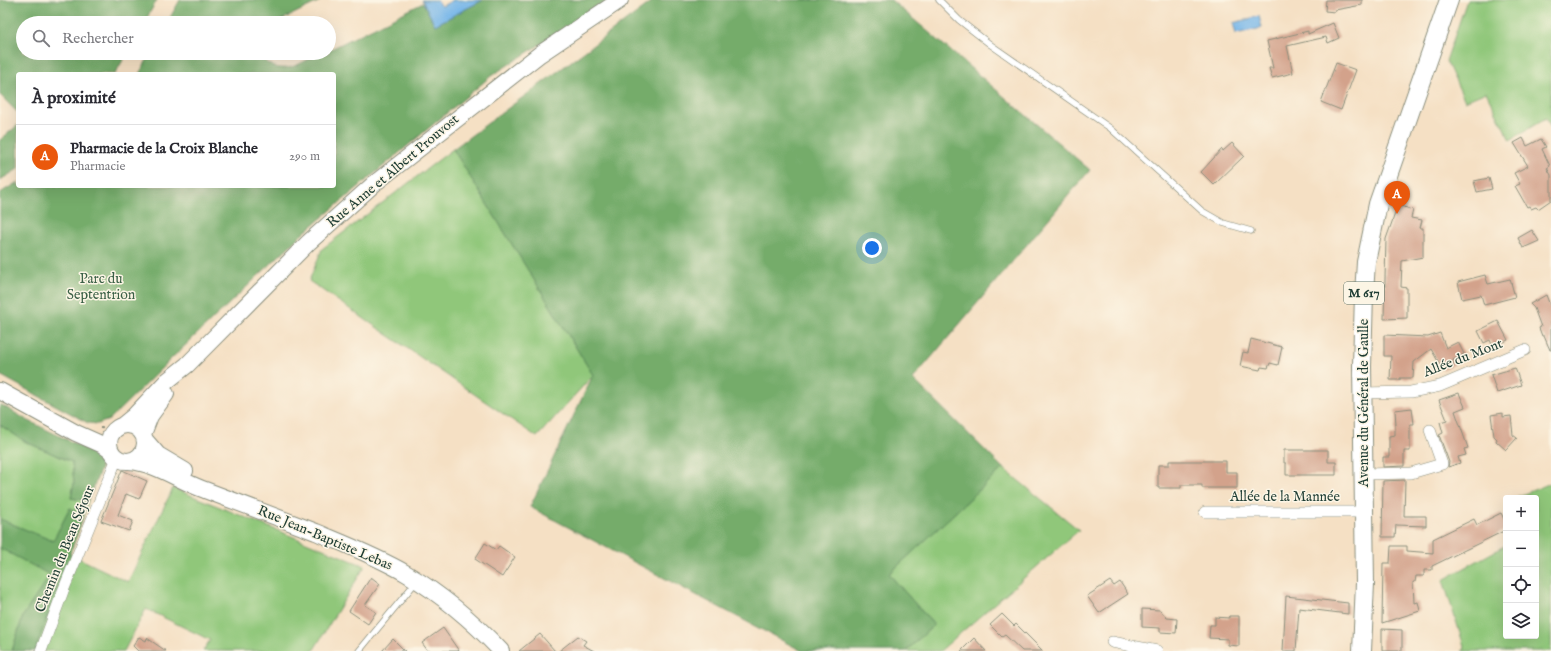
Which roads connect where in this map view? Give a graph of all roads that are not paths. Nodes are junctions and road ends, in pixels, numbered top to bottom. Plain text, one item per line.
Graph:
1 (620, 0) edge
2 (939, 0) edge
3 (1449, 0) edge
4 (1251, 231) dead end
5 (1525, 350) dead end
6 (187, 365) junction
7 (0, 391) edge
8 (1362, 393) junction
9 (60, 424) junction
10 (117, 429) junction
11 (1430, 430) dead end
12 (144, 437) junction
13 (119, 457) junction
14 (1363, 474) junction
15 (240, 502) junction
16 (1205, 512) dead end
17 (1364, 512) junction
18 (417, 580) junction
19 (1112, 642) dead end
20 (41, 651) edge
21 (359, 651) edge
22 (501, 651) edge
23 (1157, 651) edge
24 (1362, 651) edge

1 - 6 main road, Rue Anne et Albert Prouvost
2 - 4 lane
3 - 8 main road, Avenue du Général de Gaulle / M 617
5 - 8 street, Allée du Mont
6 - 10 main road, Rue Anne et Albert Prouvost
6 - 12 main road, Rue Anne et Albert Prouvost
7 - 9 main road, Rue Jean-Baptiste Lebas
8 - 14 main road, Avenue du Général de Gaulle / M 617
9 - 10 main road, Rue Jean-Baptiste Lebas
9 - 13 main road, Rue Jean-Baptiste Lebas
10 - 12 main road
10 - 13 main road
11 - 14 street
12 - 13 main road
12 - 15 main road, Rue Jean-Baptiste Lebas
13 - 15 main road, Rue Jean-Baptiste Lebas
13 - 20 street, Chemin du Beau Séjour
14 - 17 main road, Avenue du Général de Gaulle / M 617
15 - 18 main road, Rue Jean-Baptiste Lebas
16 - 17 street, Allée de la Mannée
17 - 24 main road, Avenue du Général de Gaulle / M 617
18 - 21 lane
18 - 22 main road, Rue Jean-Baptiste Lebas
19 - 23 street

